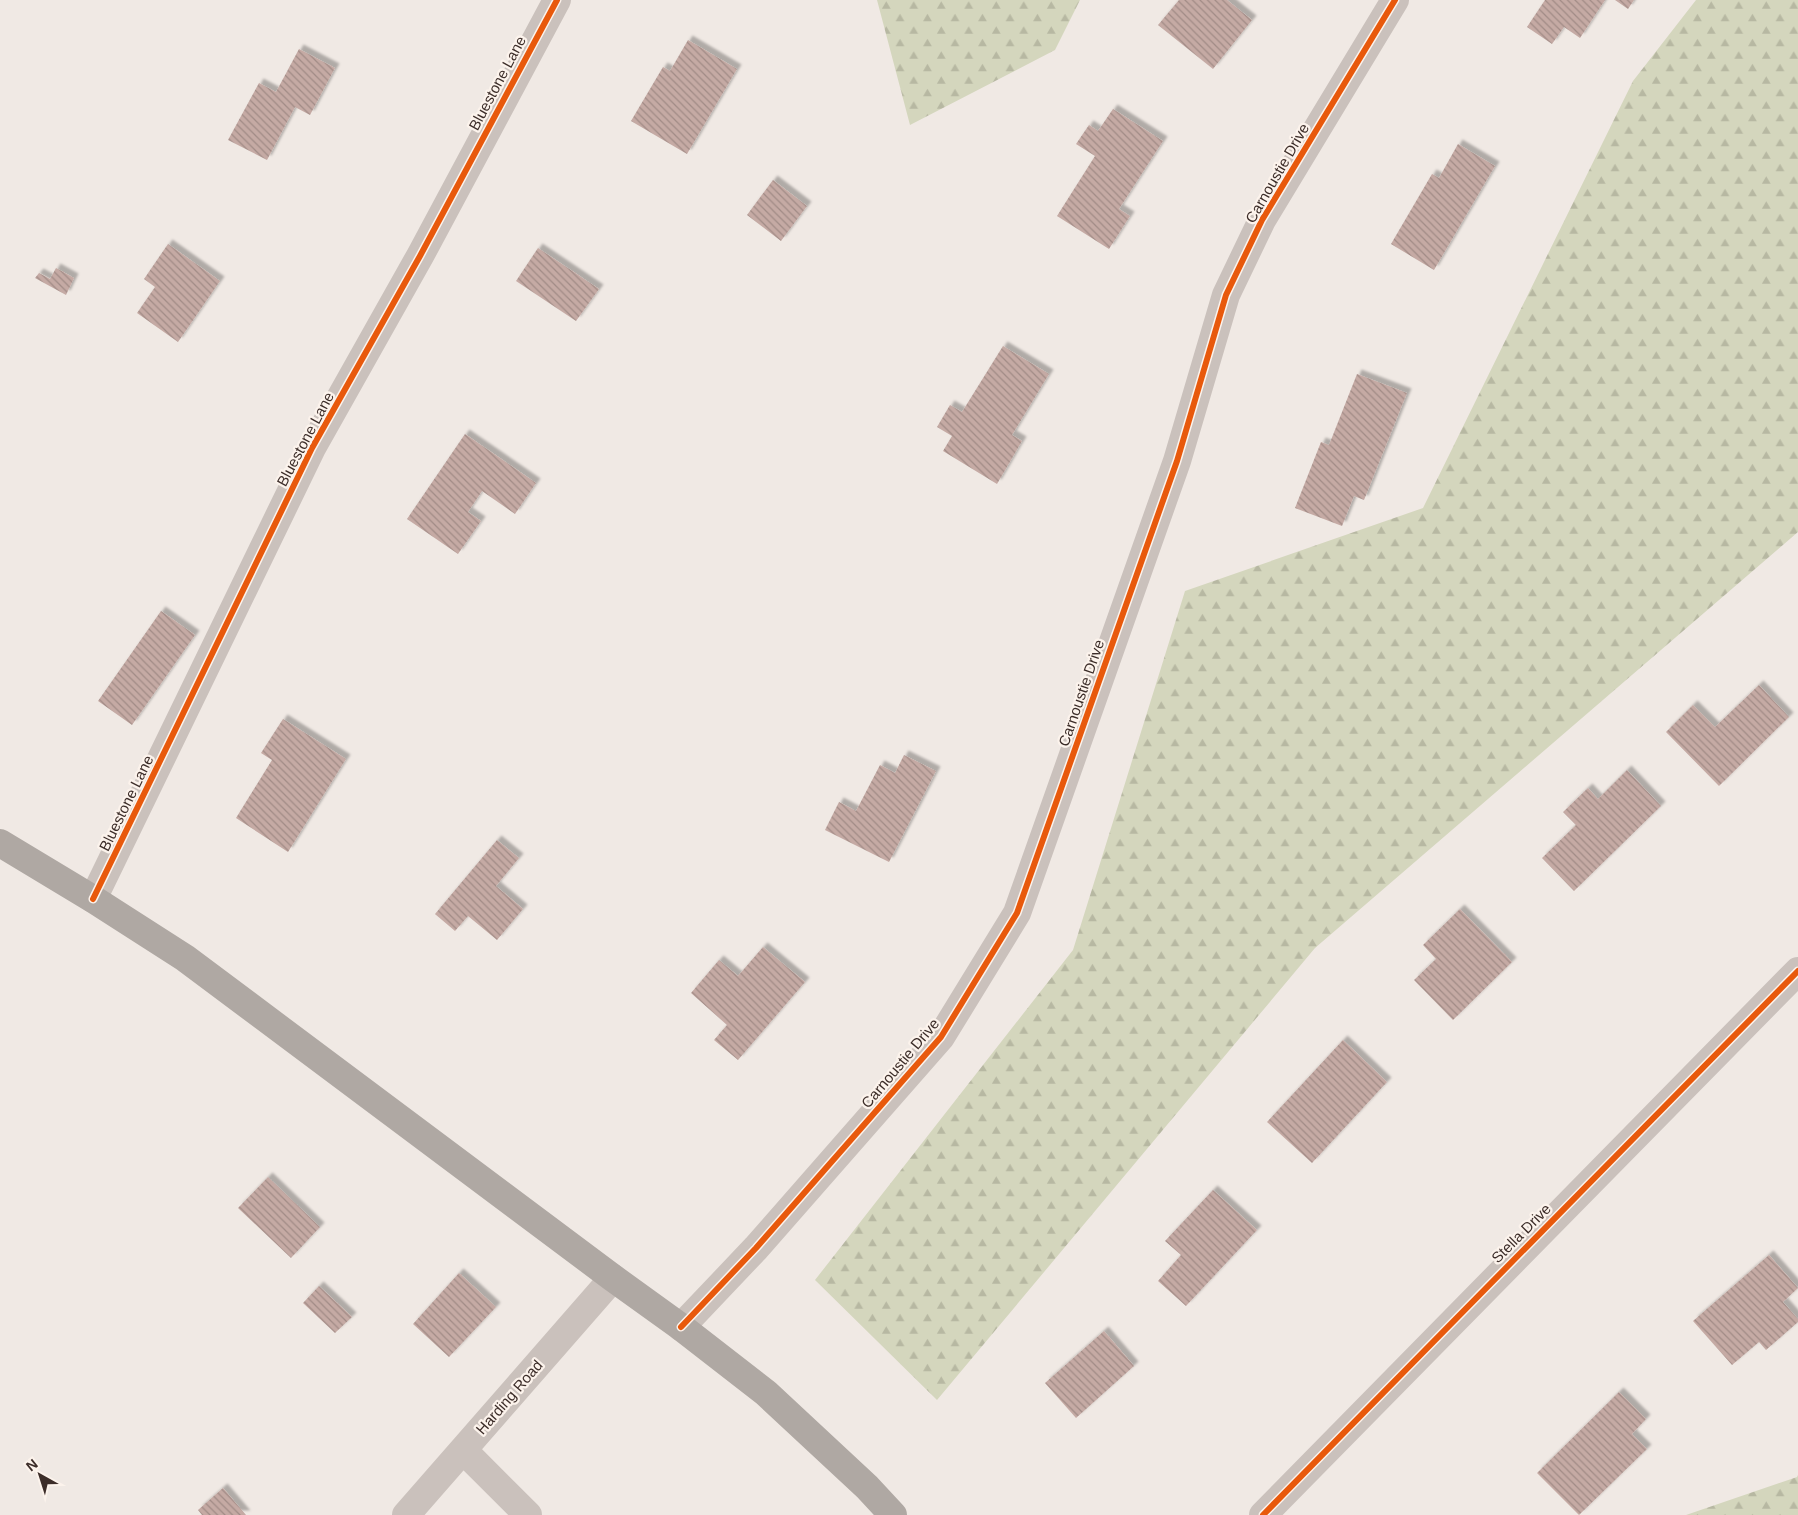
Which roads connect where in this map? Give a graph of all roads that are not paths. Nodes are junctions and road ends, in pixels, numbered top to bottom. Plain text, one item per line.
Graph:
1 (557, 0) edge
2 (1395, 0) edge
3 (0, 843) edge
4 (93, 899) junction
5 (1798, 971) edge
6 (613, 1278) junction
7 (681, 1327) junction
8 (463, 1450) junction
9 (406, 1515) edge
10 (528, 1515) edge
11 (893, 1515) edge
12 (1263, 1515) edge

1 - 4 street, Bluestone Lane
2 - 7 street, Carnoustie Drive
3 - 4 highway
4 - 6 highway
5 - 12 street, Stella Drive
6 - 7 highway
6 - 8 street, Harding Road
7 - 11 highway
8 - 9 street, Harding Road
8 - 10 street

